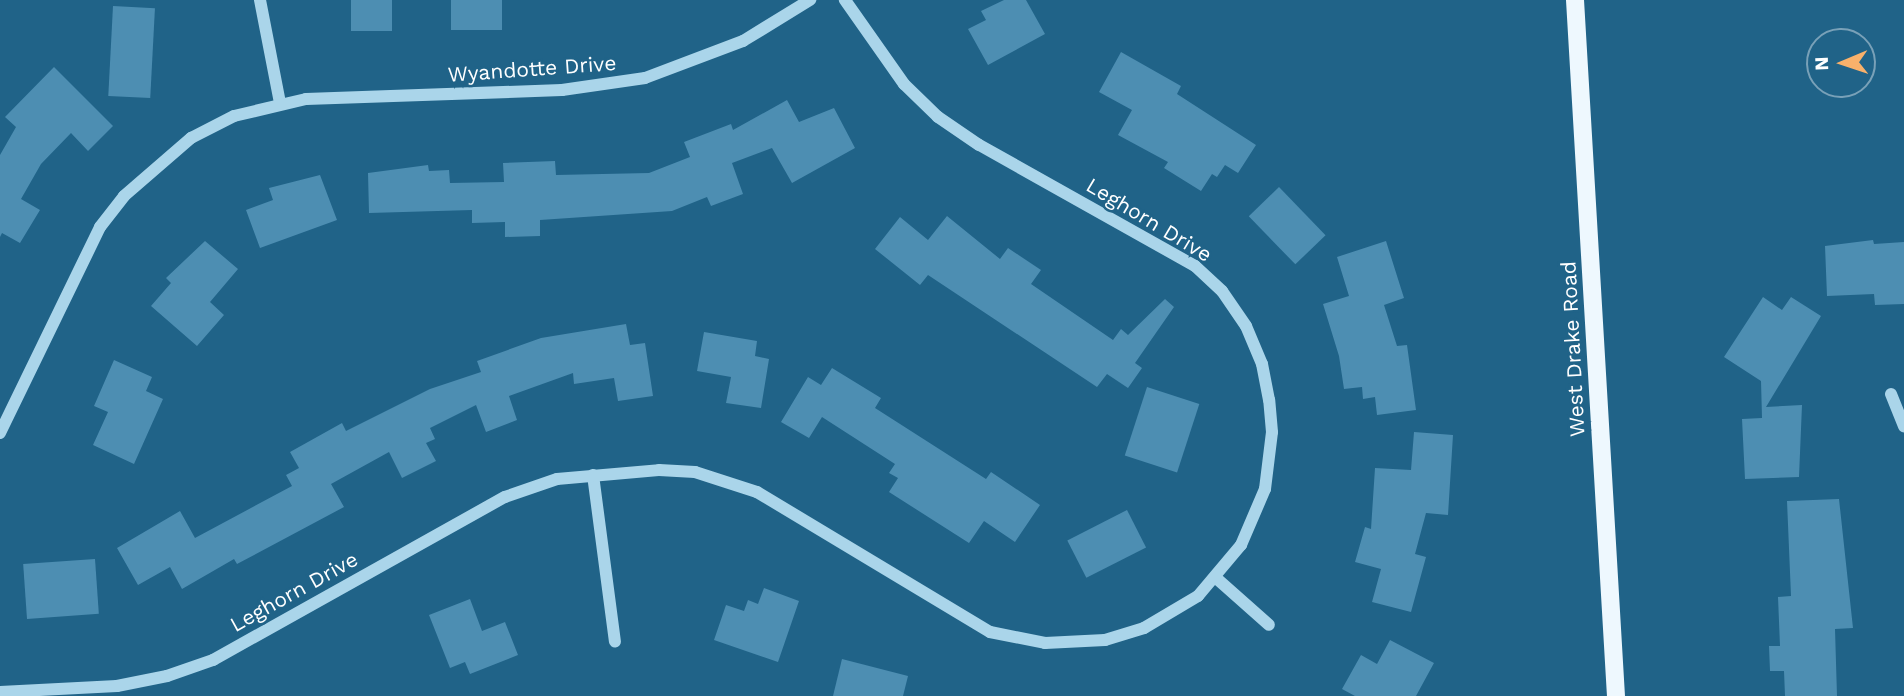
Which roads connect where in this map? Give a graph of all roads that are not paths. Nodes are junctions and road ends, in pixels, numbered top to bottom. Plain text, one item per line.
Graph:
1 (260, 0) edge
2 (810, 0) edge
3 (845, 0) edge
4 (1575, 0) edge
5 (280, 103) junction
6 (1891, 394) dead end
7 (1904, 427) edge
8 (0, 433) edge
9 (593, 475) junction
10 (1215, 577) junction
11 (1269, 625) dead end
12 (615, 642) dead end
13 (0, 692) edge
14 (1616, 696) edge

1 - 5 street
2 - 5 street, Wyandotte Drive
3 - 10 street, Leghorn Drive
4 - 14 main road, West Drake Road
5 - 8 street, Wyandotte Drive
6 - 7 street
9 - 10 street, Leghorn Drive
9 - 12 street
9 - 13 street, Leghorn Drive
10 - 11 street

